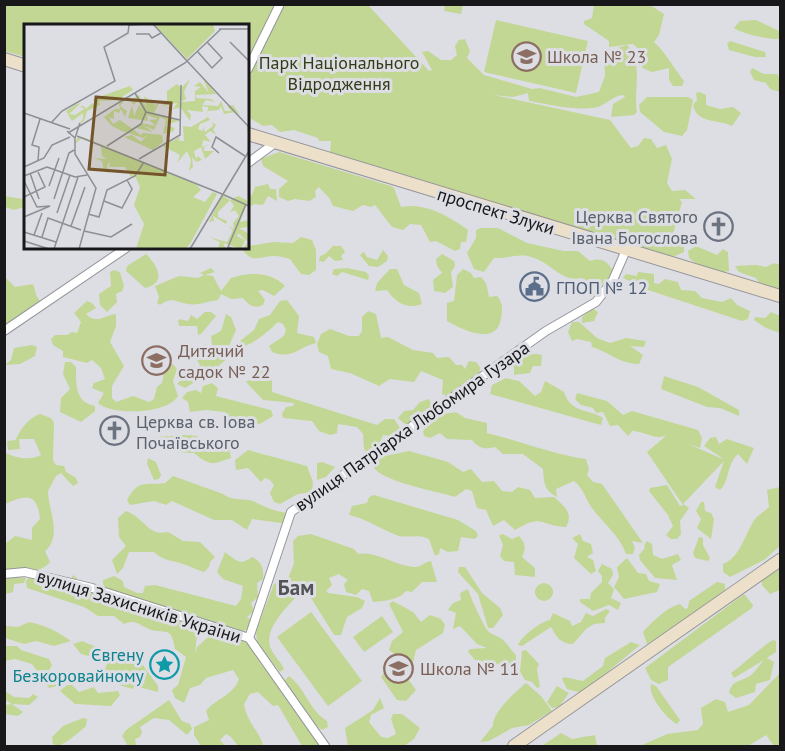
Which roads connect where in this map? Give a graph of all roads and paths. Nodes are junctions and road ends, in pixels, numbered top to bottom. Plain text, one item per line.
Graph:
1 (280, 4) edge
2 (4, 59) edge
3 (24, 65) edge
4 (249, 67) edge
5 (249, 134) edge
6 (275, 143) junction
7 (249, 162) edge
8 (125, 249) edge
9 (626, 250) junction
10 (780, 296) edge
11 (4, 331) edge
12 (780, 560) edge
13 (4, 574) edge
14 (249, 638) junction
15 (325, 747) edge
16 (514, 747) edge

1 - 4 street
2 - 3 main road
5 - 6 main road, проспект Злуки
6 - 7 street
6 - 9 main road, проспект Злуки
8 - 11 street
9 - 10 main road, проспект Злуки
9 - 14 street, вулиця Патріарха Любомира Гузара
12 - 16 main road
13 - 14 street, вулиця Захисників України
14 - 15 street, вулиця Захисників України

